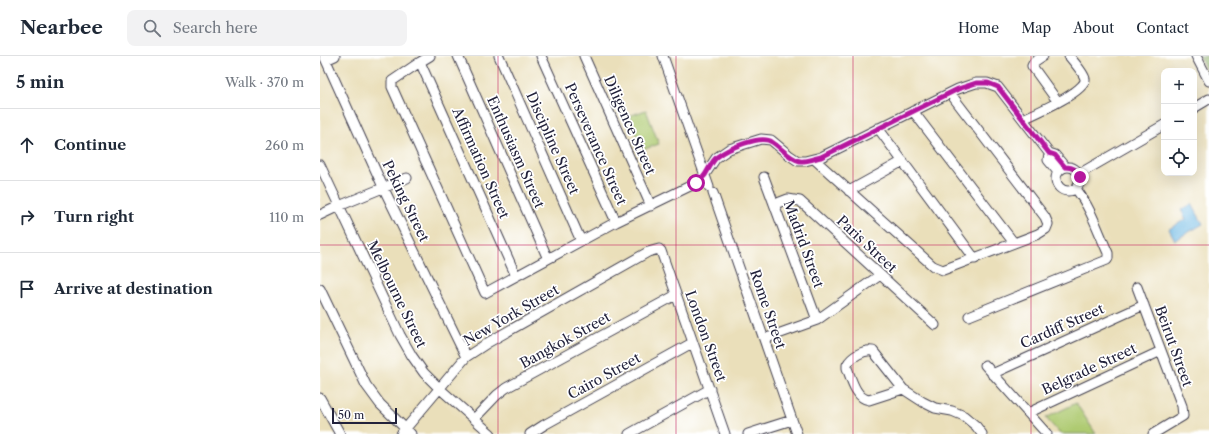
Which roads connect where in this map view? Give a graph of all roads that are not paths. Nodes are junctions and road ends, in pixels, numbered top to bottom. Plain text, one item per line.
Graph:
1 (335, 56) edge
2 (430, 56) edge
3 (458, 56) edge
4 (499, 56) edge
5 (541, 56) edge
6 (584, 56) edge
7 (663, 56) edge
8 (1043, 56) edge
9 (1069, 56) edge
10 (1196, 56) edge
11 (325, 58) edge
12 (420, 62) junction
13 (1209, 81) edge
14 (950, 93) junction
15 (1209, 99) edge
16 (1058, 102) junction
17 (1197, 106) edge
18 (913, 111) junction
19 (1023, 119) junction
20 (1161, 127) edge
21 (878, 128) junction
22 (814, 159) junction
23 (903, 160) junction
24 (320, 165) edge
25 (1062, 169) junction
26 (1079, 174) junction
27 (704, 176) junction
28 (764, 177) dead end
29 (407, 178) dead end
30 (382, 187) junction
31 (1076, 189) junction
32 (849, 191) junction
33 (775, 204) junction
34 (339, 206) junction
35 (651, 206) junction
36 (320, 215) edge
37 (616, 222) junction
38 (581, 241) junction
39 (1014, 243) junction
40 (659, 249) joint
41 (975, 258) junction
42 (548, 259) junction
43 (880, 275) junction
44 (516, 276) junction
45 (1137, 287) dead end
46 (320, 288) edge
47 (676, 295) junction
48 (1144, 305) junction
49 (969, 316) dead end
50 (817, 320) junction
51 (935, 325) dead end
52 (764, 339) junction
53 (692, 343) junction
54 (1161, 351) junction
55 (466, 357) junction
56 (985, 365) dead end
57 (992, 374) junction
58 (439, 388) junction
59 (710, 389) junction
60 (903, 389) junction
61 (320, 398) edge
62 (1028, 413) junction
63 (474, 419) junction
64 (792, 420) junction
65 (406, 432) edge
66 (340, 434) edge
67 (492, 434) edge
68 (530, 434) edge
69 (629, 434) edge
70 (725, 434) edge
71 (748, 434) edge
72 (796, 434) edge
73 (982, 434) edge
74 (1047, 434) edge
75 (1153, 434) edge

1 - 11 street
2 - 12 street
3 - 42 street, Enthusiasm Street
4 - 38 street, Discipline Street
5 - 37 street, Perseverance Street
6 - 35 street, Diligence Street
7 - 27 street, Rome Street
8 - 16 street
9 - 16 street
10 - 13 street
11 - 30 street, Peking Street
12 - 44 street, Affirmation Street
12 - 44 street
14 - 18 street
14 - 19 street
14 - 39 street
15 - 17 street
16 - 19 street
18 - 21 street
18 - 39 street
19 - 25 street
20 - 26 street
21 - 22 street
21 - 23 street
22 - 27 street
22 - 32 street
23 - 32 street
23 - 41 street
24 - 34 street, Melbourne Street
25 - 26 street
25 - 31 street
26 - 31 street
27 - 35 street
27 - 52 street, Rome Street
28 - 33 street, Madrid Street
29 - 30 street
30 - 34 street
30 - 55 street, Peking Street
31 - 49 street
32 - 41 street
33 - 43 street, Paris Street
33 - 50 street, Madrid Street
34 - 36 street
34 - 58 street, Melbourne Street
35 - 37 street
37 - 38 street
38 - 42 street
39 - 41 street
40 - 47 street, London Street
40 - 55 street, New York Street
42 - 44 street
43 - 50 street
43 - 51 street, Paris Street
45 - 48 street, Beirut Street
46 - 65 street
47 - 53 street, London Street
47 - 63 street, Bangkok Street
48 - 54 street, Beirut Street
48 - 57 street, Cardiff Street
50 - 52 street
52 - 64 street, Rome Street
53 - 59 street, London Street
53 - 68 street, Cairo Street
54 - 62 street, Belgrade Street
54 - 75 street, Beirut Street
55 - 58 street, New York Street
56 - 57 street
57 - 62 street
58 - 63 street, Melbourne Street
58 - 65 street, New York Street
59 - 69 street
59 - 70 street, London Street
60 - 60 street
60 - 73 street
61 - 66 street
62 - 74 street
63 - 67 street, Melbourne Street
64 - 71 street
64 - 72 street, Rome Street

